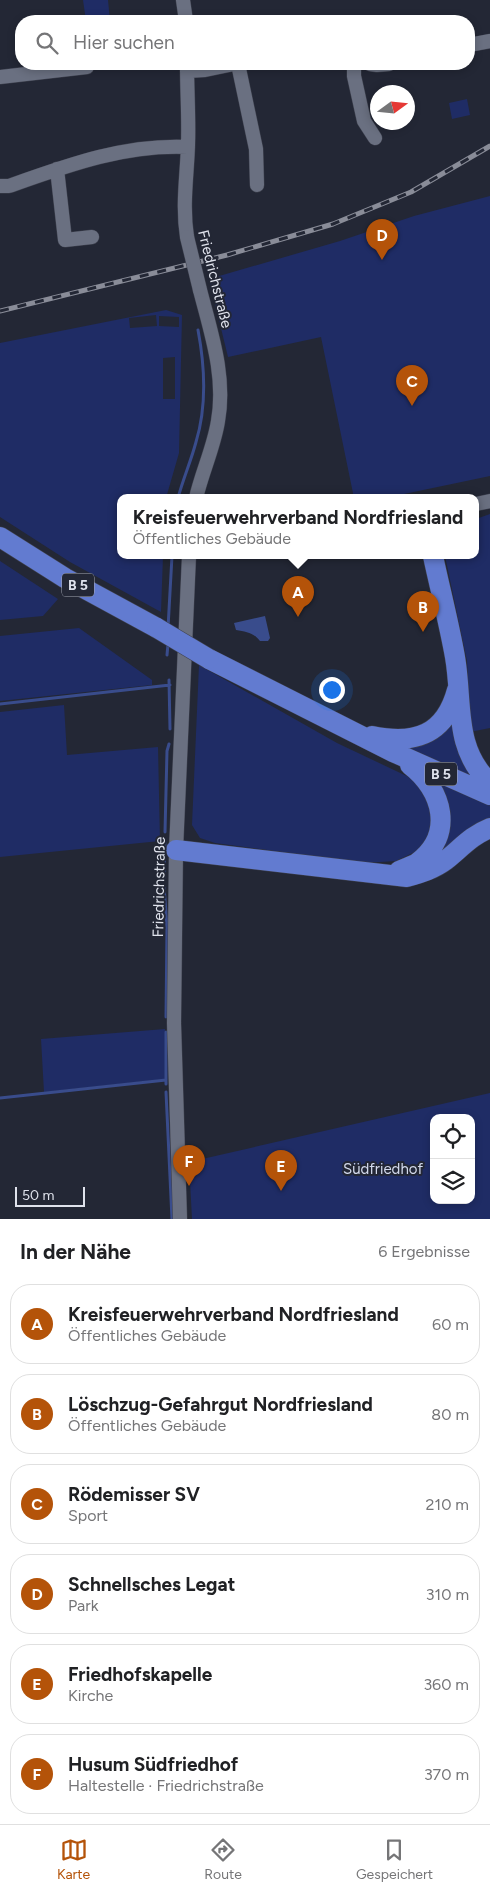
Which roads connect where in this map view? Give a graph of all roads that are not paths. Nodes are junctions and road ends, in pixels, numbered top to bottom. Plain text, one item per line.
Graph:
1 (183, 0) edge
2 (185, 15) edge
3 (490, 41) edge
4 (475, 44) edge
5 (61, 70) edge
6 (187, 70) edge
7 (239, 70) edge
8 (354, 70) edge
9 (0, 77) edge
10 (375, 138) dead end
11 (188, 147) junction
12 (57, 169) junction
13 (257, 185) dead end
14 (0, 186) edge
15 (92, 237) dead end
16 (197, 494) edge
17 (0, 537) edge
18 (189, 559) edge
19 (434, 559) edge
20 (458, 683) junction
21 (352, 732) junction
22 (393, 752) junction
23 (490, 783) edge
24 (490, 796) edge
25 (490, 828) edge
26 (176, 850) junction
27 (389, 876) junction
28 (180, 1219) edge

1 - 2 street
3 - 4 street
5 - 9 street
6 - 11 street, Friedrichstraße
7 - 13 street
8 - 10 street
11 - 12 street
11 - 16 street, Friedrichstraße, bridge
12 - 14 street
12 - 15 street
17 - 21 highway, B 5, bridge
18 - 26 street, Friedrichstraße
19 - 20 highway
20 - 21 highway
20 - 23 highway
21 - 22 highway, B 5
22 - 24 highway, B 5
22 - 27 highway
25 - 27 highway
26 - 27 highway
26 - 28 street, Friedrichstraße

